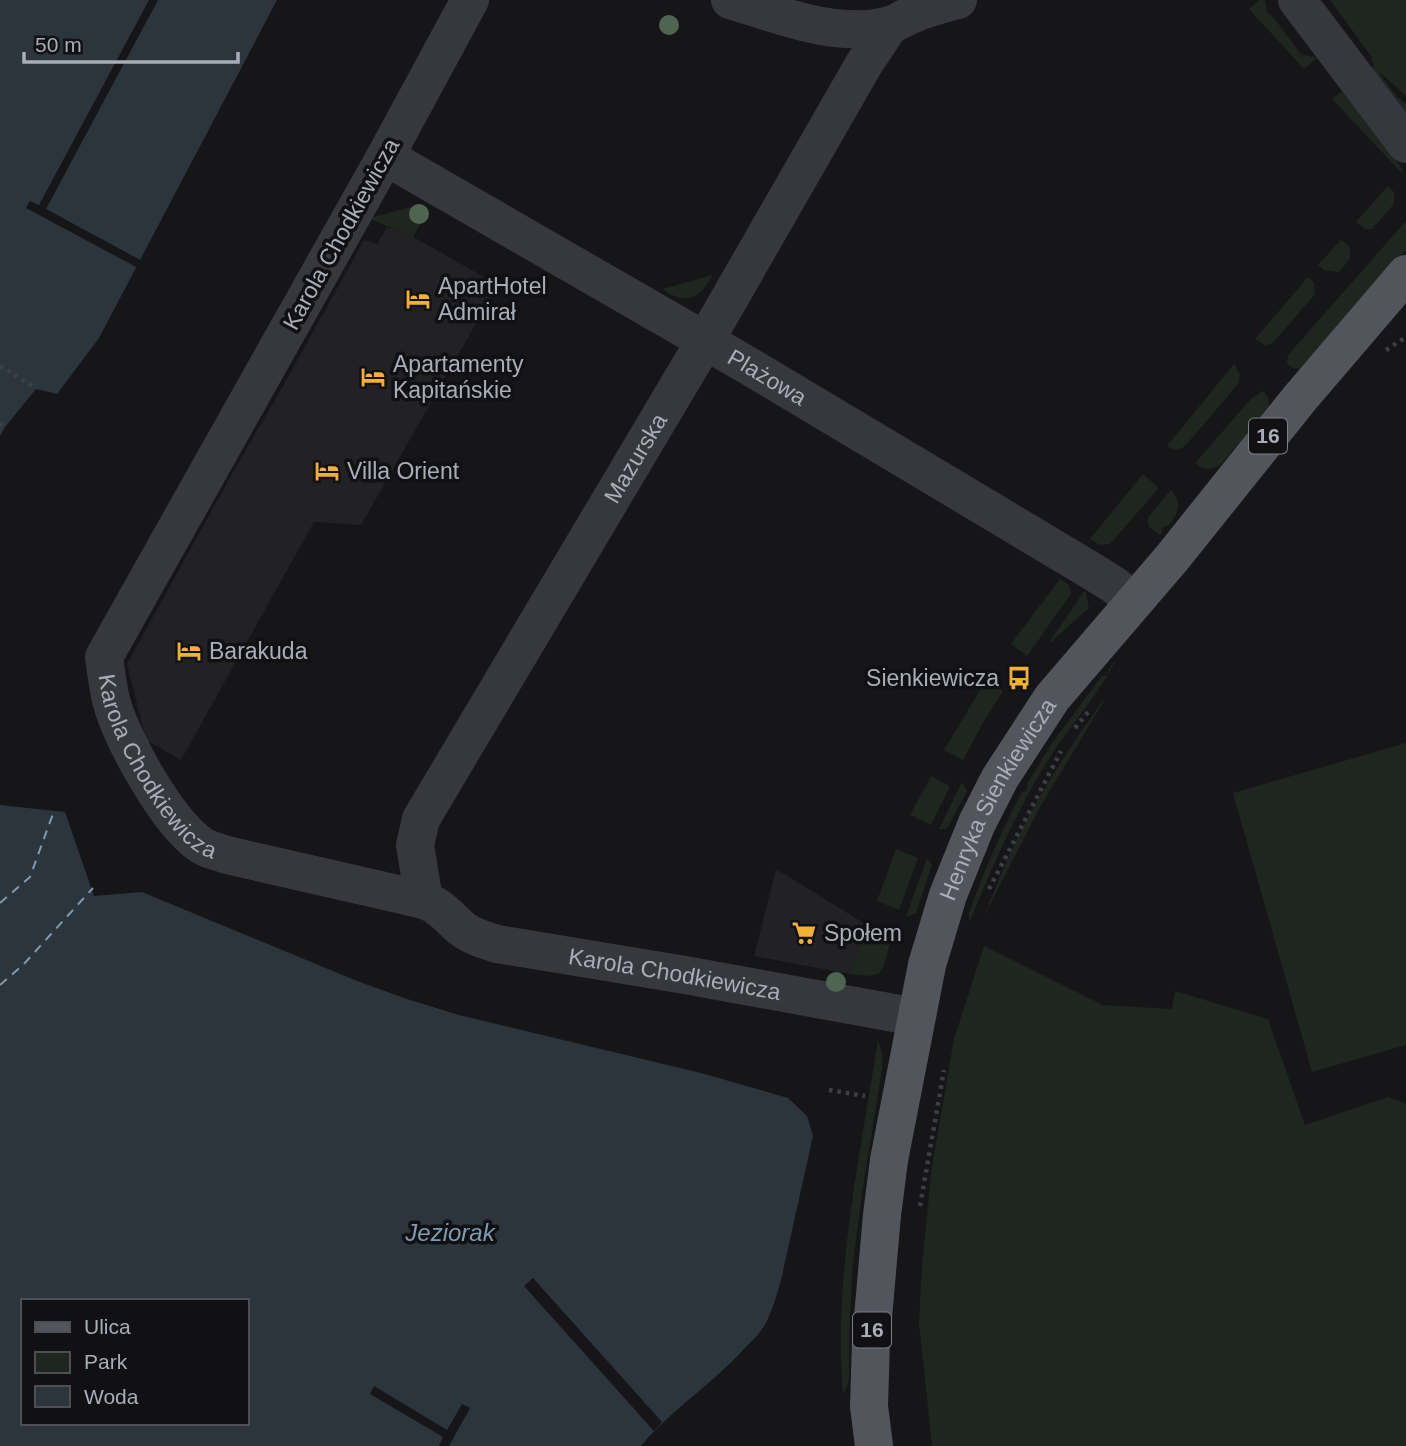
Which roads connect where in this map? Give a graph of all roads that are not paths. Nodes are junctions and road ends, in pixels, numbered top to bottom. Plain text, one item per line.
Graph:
1 (470, 0) edge
2 (730, 0) edge
3 (958, 0) edge
4 (1297, 0) edge
5 (890, 25) junction
6 (1406, 144) edge
7 (396, 162) dead end
8 (1406, 274) edge
9 (705, 341) junction
10 (1134, 601) junction
11 (424, 900) junction
12 (916, 1017) junction
13 (874, 1446) edge

1 - 11 street, Karola Chodkiewicza
2 - 5 street
3 - 5 street
4 - 6 street
5 - 9 street, Mazurska
7 - 9 street, Plażowa
8 - 10 main road, Henryka Sienkiewicza / 16
9 - 10 street, Plażowa
9 - 11 street, Mazurska
10 - 12 main road, Henryka Sienkiewicza / 16
11 - 12 street, Karola Chodkiewicza
12 - 13 main road, Henryka Sienkiewicza / 16

